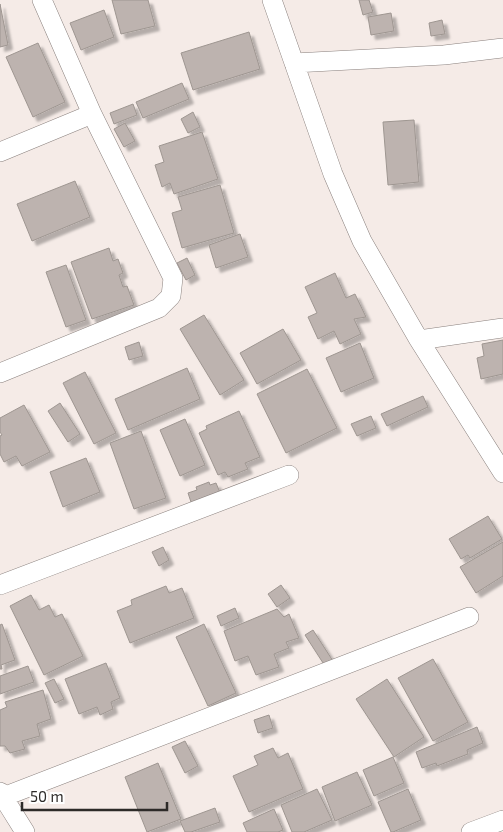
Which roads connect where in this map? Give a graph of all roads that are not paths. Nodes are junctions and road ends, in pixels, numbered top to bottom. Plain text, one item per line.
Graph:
1 (42, 0) edge
2 (272, 0) edge
3 (503, 48) edge
4 (294, 63) junction
5 (92, 114) junction
6 (0, 152) edge
7 (503, 328) edge
8 (419, 340) junction
9 (0, 373) edge
10 (503, 473) edge
11 (289, 475) dead end
12 (0, 585) edge
13 (469, 617) dead end
14 (2, 794) edge
15 (503, 820) edge
16 (25, 832) edge
17 (471, 832) edge

1 - 5 street
2 - 4 street
3 - 4 street
4 - 8 street
5 - 6 street
5 - 9 street
7 - 8 street
8 - 10 street
11 - 12 street
13 - 14 street
14 - 16 street
15 - 17 street

